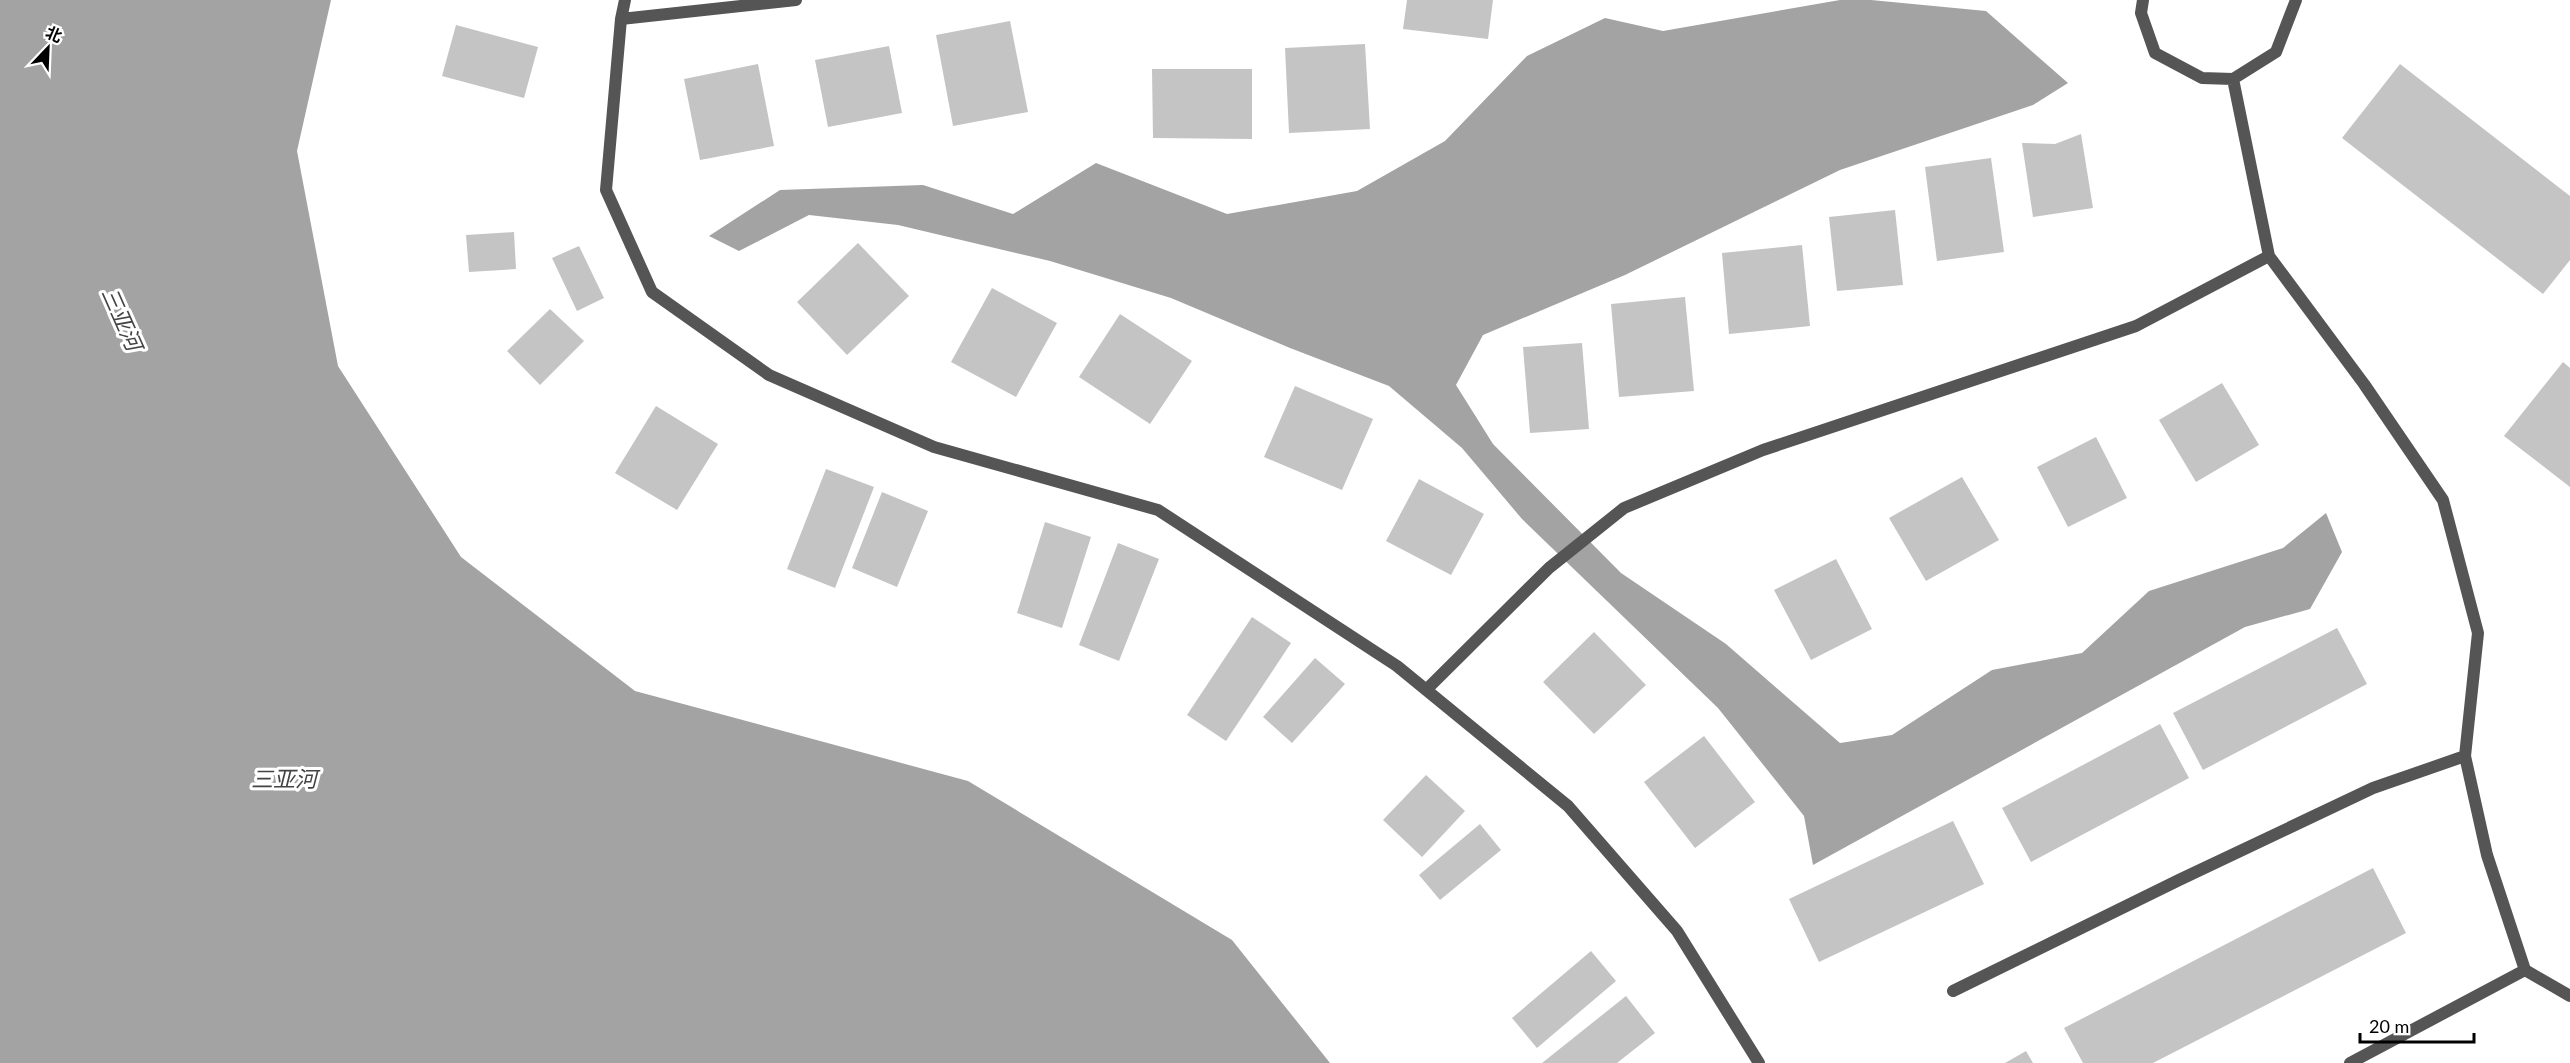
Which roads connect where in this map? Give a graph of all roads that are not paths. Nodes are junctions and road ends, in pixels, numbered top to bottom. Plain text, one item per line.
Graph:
1 (625, 0) edge
2 (796, 0) edge
3 (2144, 0) edge
4 (2296, 0) edge
5 (621, 19) junction
6 (2234, 79) junction
7 (2269, 256) junction
8 (1426, 690) junction
9 (2465, 756) junction
10 (2525, 970) junction
11 (1953, 991) dead end
12 (2570, 996) edge
13 (1759, 1063) edge
14 (2350, 1063) edge

1 - 5 lane
2 - 5 lane
3 - 6 lane
4 - 6 lane
5 - 8 lane
6 - 7 lane
7 - 8 lane
7 - 9 lane
8 - 13 lane
9 - 10 lane
9 - 11 lane
10 - 12 lane
10 - 14 lane

